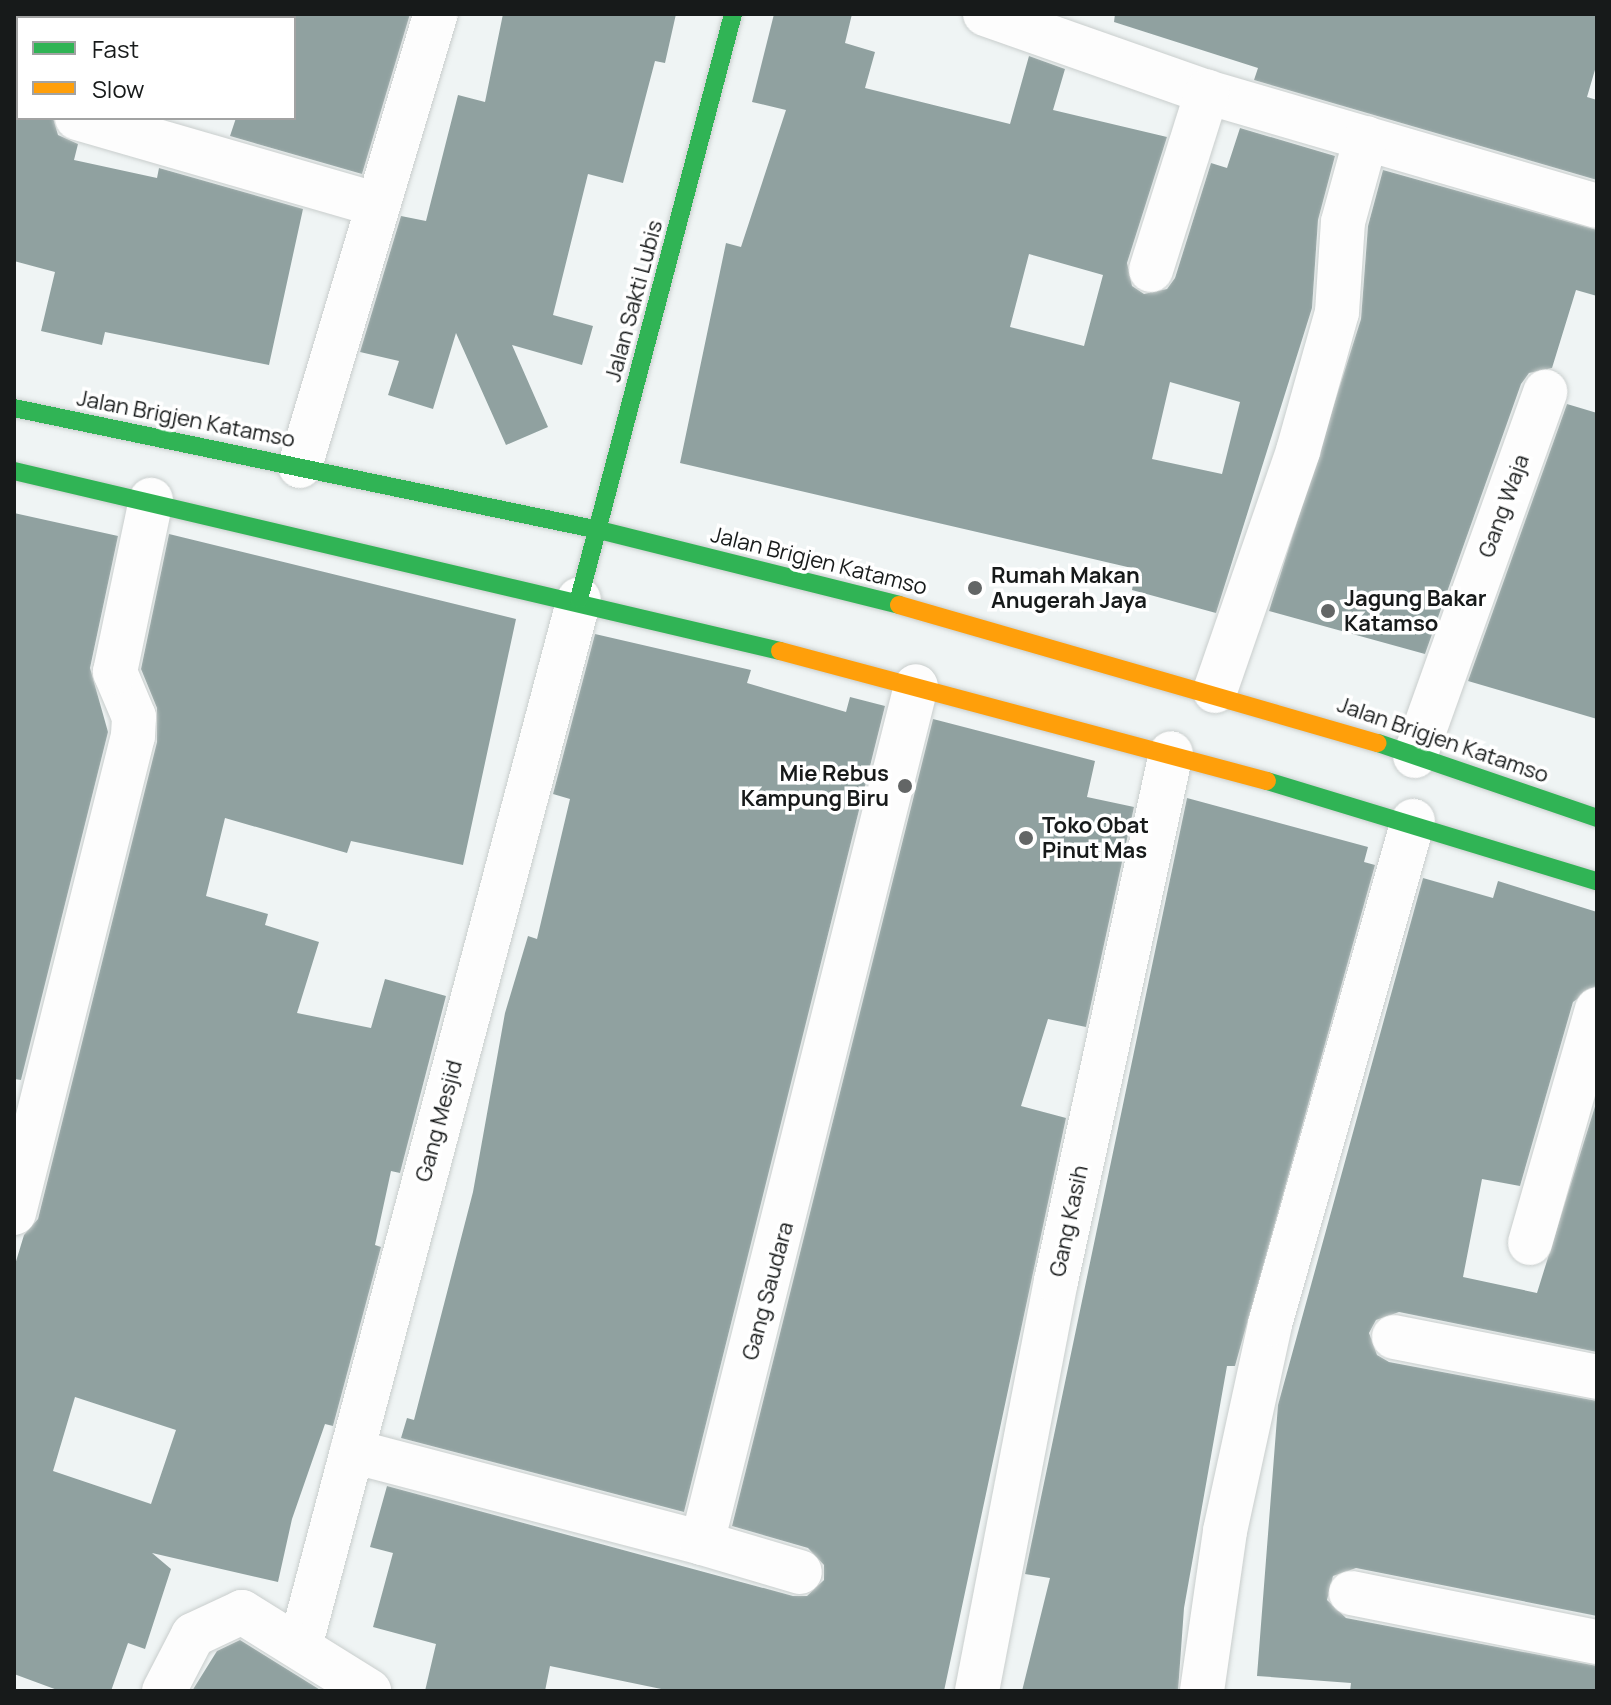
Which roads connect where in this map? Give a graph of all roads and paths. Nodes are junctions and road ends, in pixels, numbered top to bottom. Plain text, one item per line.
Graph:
1 (436, 14) edge
2 (733, 14) edge
3 (985, 14) edge
4 (1207, 92) junction
5 (84, 120) edge
6 (1366, 138) junction
7 (374, 204) junction
8 (1597, 206) edge
9 (1151, 270) dead end
10 (1545, 392) dead end
11 (14, 408) edge
12 (300, 466) junction
13 (14, 471) edge
14 (151, 500) junction
15 (599, 530) junction
16 (579, 599) junction
17 (916, 686) junction
18 (1215, 691) junction
19 (1171, 753) junction
20 (1415, 756) junction
21 (1597, 818) edge
22 (1413, 821) junction
23 (1597, 881) edge
24 (1597, 1009) edge
25 (14, 1213) edge
26 (1530, 1243) dead end
27 (1394, 1337) dead end
28 (1597, 1377) edge
29 (352, 1451) junction
30 (702, 1543) junction
31 (800, 1572) dead end
32 (1351, 1593) dead end
33 (1597, 1642) edge
34 (301, 1643) junction
35 (164, 1691) edge
36 (369, 1691) edge
37 (977, 1691) edge
38 (1202, 1691) edge

1 - 7 street
2 - 15 main road, Jalan Sakti Lubis
3 - 4 street
4 - 6 street
4 - 9 street
5 - 7 street
6 - 8 street
6 - 18 street
7 - 12 street
10 - 20 street, Gang Waja
11 - 12 main road, Jalan Brigjen Katamso
12 - 15 main road, Jalan Brigjen Katamso
13 - 14 main road
14 - 16 main road
14 - 25 street
15 - 16 main road, Jalan Sakti Lubis
15 - 18 main road, Jalan Brigjen Katamso
16 - 17 main road
16 - 29 street, Gang Mesjid
17 - 19 main road
17 - 30 street, Gang Saudara
18 - 20 main road, Jalan Brigjen Katamso
19 - 22 main road
19 - 37 street, Gang Kasih
20 - 21 main road, Jalan Brigjen Katamso
22 - 23 main road
22 - 38 street
24 - 26 street
27 - 28 street
29 - 30 street
29 - 34 street, Gang Mesjid
30 - 31 street
32 - 33 street
34 - 35 street
34 - 36 street

